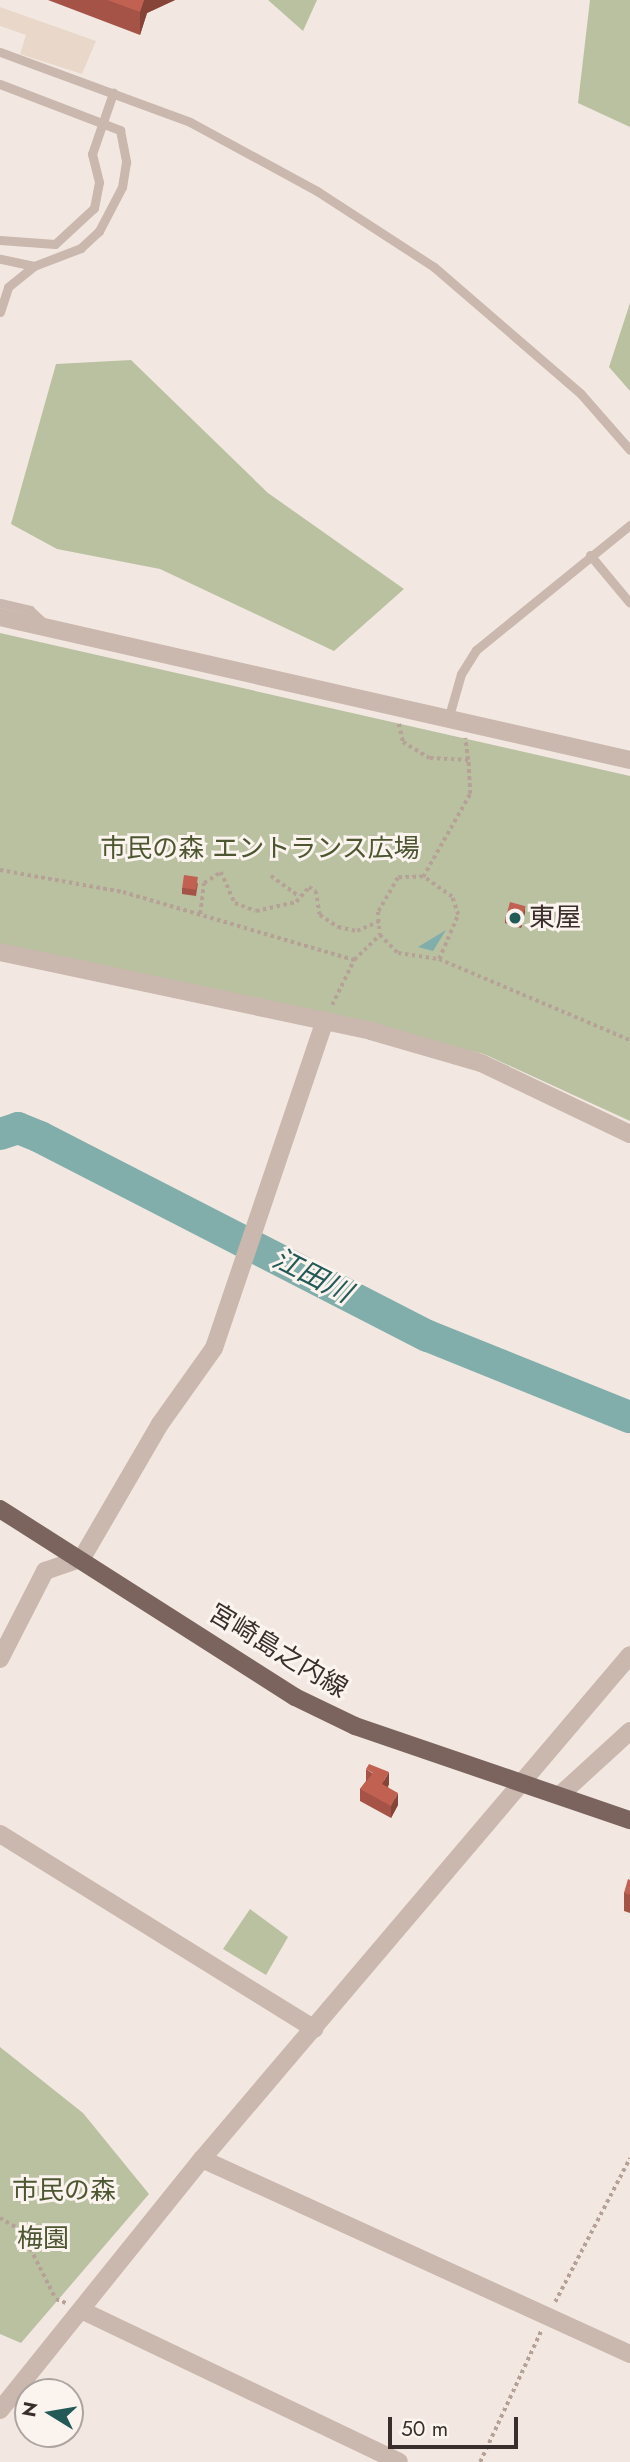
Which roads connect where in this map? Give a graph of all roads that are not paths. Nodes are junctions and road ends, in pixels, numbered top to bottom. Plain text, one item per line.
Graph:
1 (2, 53) edge
2 (0, 65) edge
3 (0, 84) edge
4 (113, 93) junction
5 (0, 240) edge
6 (0, 259) edge
7 (34, 266) junction
8 (0, 312) edge
9 (630, 450) edge
10 (630, 525) edge
11 (590, 555) junction
12 (0, 603) edge
13 (630, 603) edge
14 (0, 617) edge
15 (48, 627) junction
16 (449, 716) junction
17 (630, 760) edge
18 (0, 952) edge
19 (325, 1020) junction
20 (630, 1134) edge
21 (0, 1509) edge
22 (82, 1558) junction
23 (630, 1655) edge
24 (0, 1659) edge
25 (630, 1731) edge
26 (525, 1783) junction
27 (560, 1795) junction
28 (630, 1820) edge
29 (0, 1834) edge
30 (315, 2029) junction
31 (202, 2159) junction
32 (81, 2310) junction
33 (630, 2354) edge
34 (0, 2410) edge
35 (399, 2462) edge

1 - 2 lane
1 - 4 lane
3 - 7 lane
4 - 5 lane, bridge
4 - 9 lane
6 - 7 lane
7 - 8 lane
10 - 11 lane
11 - 13 lane
11 - 16 lane
12 - 15 lane
14 - 15 street
15 - 16 street
16 - 17 street
18 - 19 street
19 - 20 street
19 - 22 street
21 - 22 main road, 宮崎島之内線
22 - 24 street
22 - 26 main road, 宮崎島之内線
23 - 26 street
25 - 27 street
26 - 27 main road, 宮崎島之内線
26 - 30 street
27 - 28 main road, 宮崎島之内線
29 - 30 street
30 - 31 street
31 - 32 street
31 - 33 street
32 - 34 street
32 - 35 street

